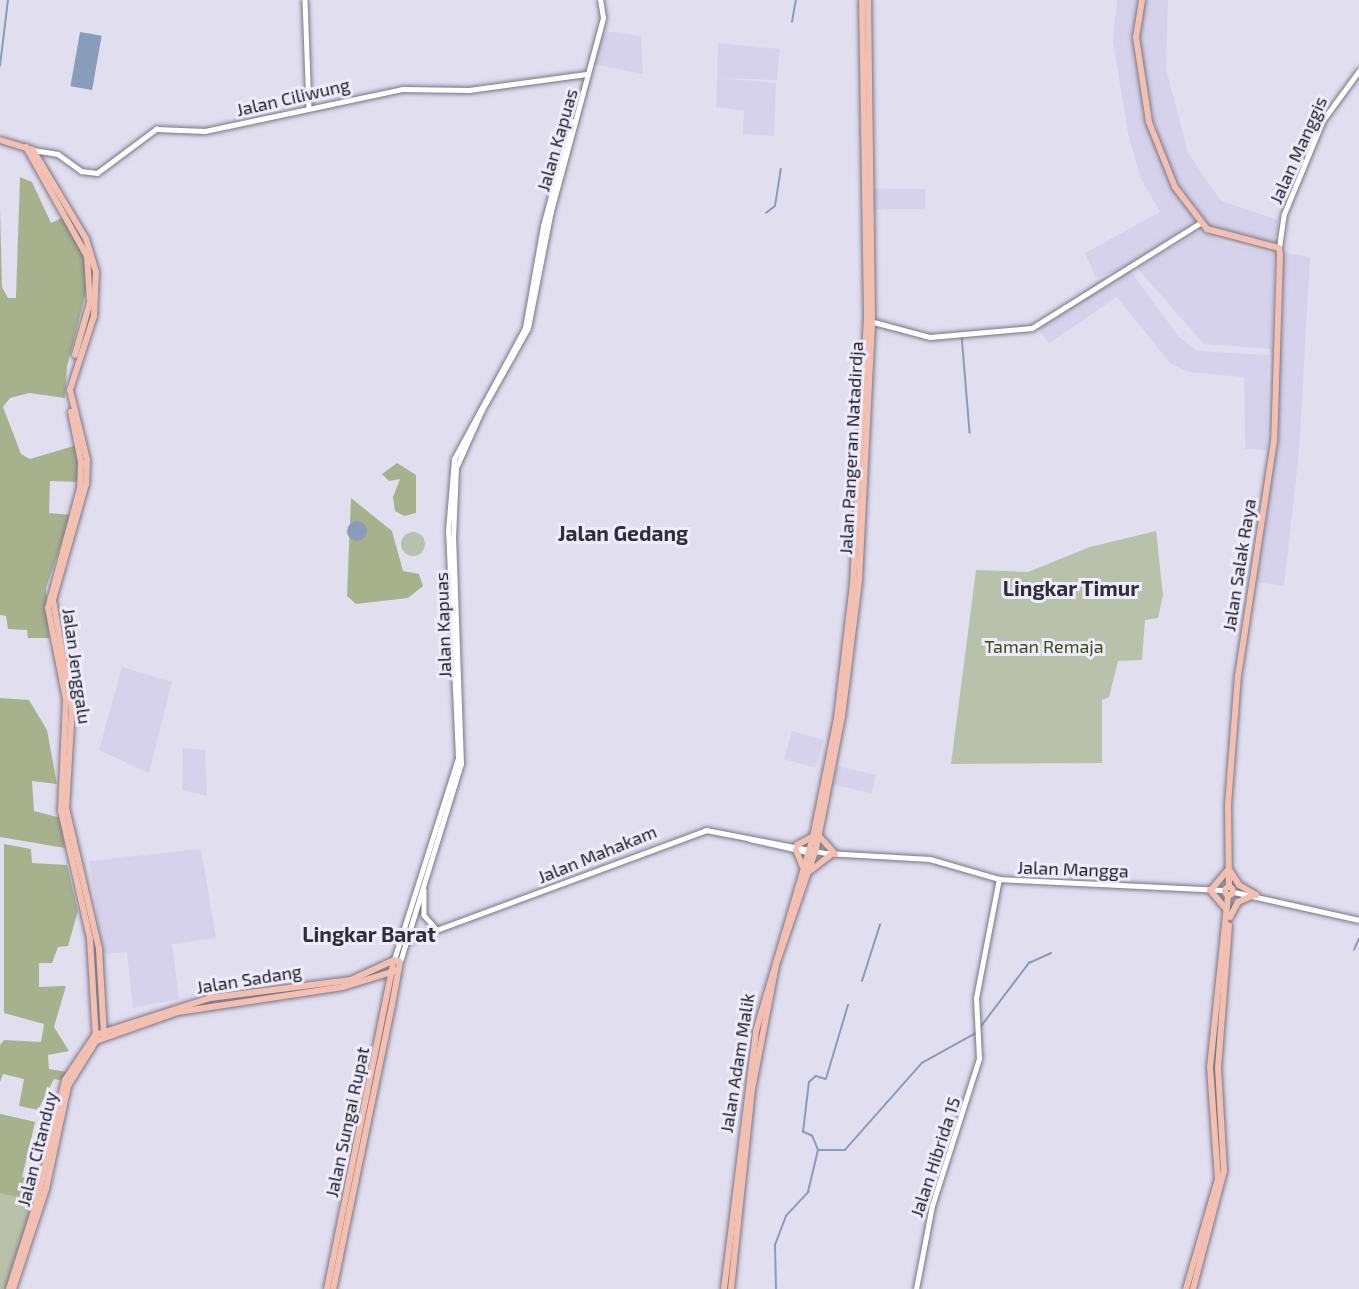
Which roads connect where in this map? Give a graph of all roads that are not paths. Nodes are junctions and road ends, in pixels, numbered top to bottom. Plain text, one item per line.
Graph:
1 (305, 0) edge
2 (600, 0) edge
3 (862, 0) edge
4 (868, 0) edge
5 (1142, 0) edge
6 (865, 45) junction
7 (1359, 71) edge
8 (588, 74) junction
9 (309, 107) junction
10 (0, 140) edge
11 (29, 150) junction
12 (1200, 223) junction
13 (1278, 248) junction
14 (870, 321) junction
15 (58, 571) junction
16 (816, 836) junction
17 (433, 843) junction
18 (796, 848) junction
19 (814, 851) junction
20 (834, 854) junction
21 (803, 867) junction
22 (1228, 868) junction
23 (808, 874) junction
24 (999, 879) junction
25 (425, 881) junction
26 (1210, 890) junction
27 (1230, 892) junction
28 (1255, 895) junction
29 (1228, 916) junction
30 (1359, 920) edge
31 (438, 929) junction
32 (403, 941) junction
33 (397, 961) junction
34 (395, 970) junction
35 (103, 1034) junction
36 (95, 1038) junction
37 (758, 1039) junction
38 (1210, 1067) junction
39 (1218, 1068) junction
40 (359, 1154) junction
41 (1207, 1230) junction
42 (11, 1289) edge
43 (327, 1289) edge
44 (333, 1289) edge
45 (723, 1289) edge
46 (731, 1289) edge
47 (916, 1289) edge
48 (1186, 1289) edge
49 (1193, 1289) edge

1 - 9 street
2 - 8 street, Jalan Kapuas
3 - 6 main road
4 - 6 main road
5 - 12 main road
6 - 14 main road, Jalan Pangeran Natadirdja
7 - 13 street, Jalan Manggis
8 - 9 street, Jalan Ciliwung
8 - 17 street, Jalan Kapuas
9 - 11 street, Jalan Ciliwung
10 - 11 main road
11 - 15 main road, Jalan Jenggalu
12 - 13 main road
12 - 14 street
13 - 22 main road, Jalan Salak Raya
14 - 16 main road, Jalan Pangeran Natadirdja
15 - 35 main road, Jalan Jenggalu
15 - 36 main road, Jalan Jenggalu
16 - 18 main road
16 - 19 main road, Jalan Pangeran Natadirdja
16 - 20 main road
17 - 25 street, Jalan Kapuas
17 - 32 street, Jalan Kapuas
18 - 19 street, Jalan Mangga
18 - 21 main road
18 - 31 street, Jalan Mahakam
19 - 20 street, Jalan Mangga
19 - 21 main road, Jalan Adam Malik
19 - 23 main road, Jalan Adam Malik
20 - 23 main road
20 - 24 street, Jalan Mangga
21 - 37 main road, Jalan Adam Malik
22 - 26 main road
22 - 27 main road, Jalan Salak Raya
22 - 28 main road
23 - 37 main road, Jalan Adam Malik
24 - 26 street, Jalan Mangga
24 - 47 street, Jalan Hibrida 15
25 - 31 street
25 - 32 street, Jalan Kapuas
26 - 27 street, Jalan Mangga
26 - 29 main road
27 - 28 street, Jalan Mangga
27 - 29 main road, Jalan Salak Raya
28 - 29 main road
28 - 30 street, Jalan Mangga
29 - 38 main road
29 - 39 main road
31 - 32 street, Jalan Mahakam
32 - 33 street, Jalan Kapuas
33 - 34 main road, Jalan Sungai Rupat
33 - 35 main road, Jalan Sadang
34 - 35 main road
34 - 40 main road, Jalan Sungai Rupat
35 - 36 main road
36 - 42 main road, Jalan Citanduy
37 - 45 main road, Jalan Adam Malik
37 - 46 main road, Jalan Adam Malik
38 - 39 main road
38 - 41 main road
39 - 41 main road
40 - 43 main road, Jalan Sungai Rupat
40 - 44 main road, Jalan Sungai Rupat
41 - 48 main road
41 - 49 main road

